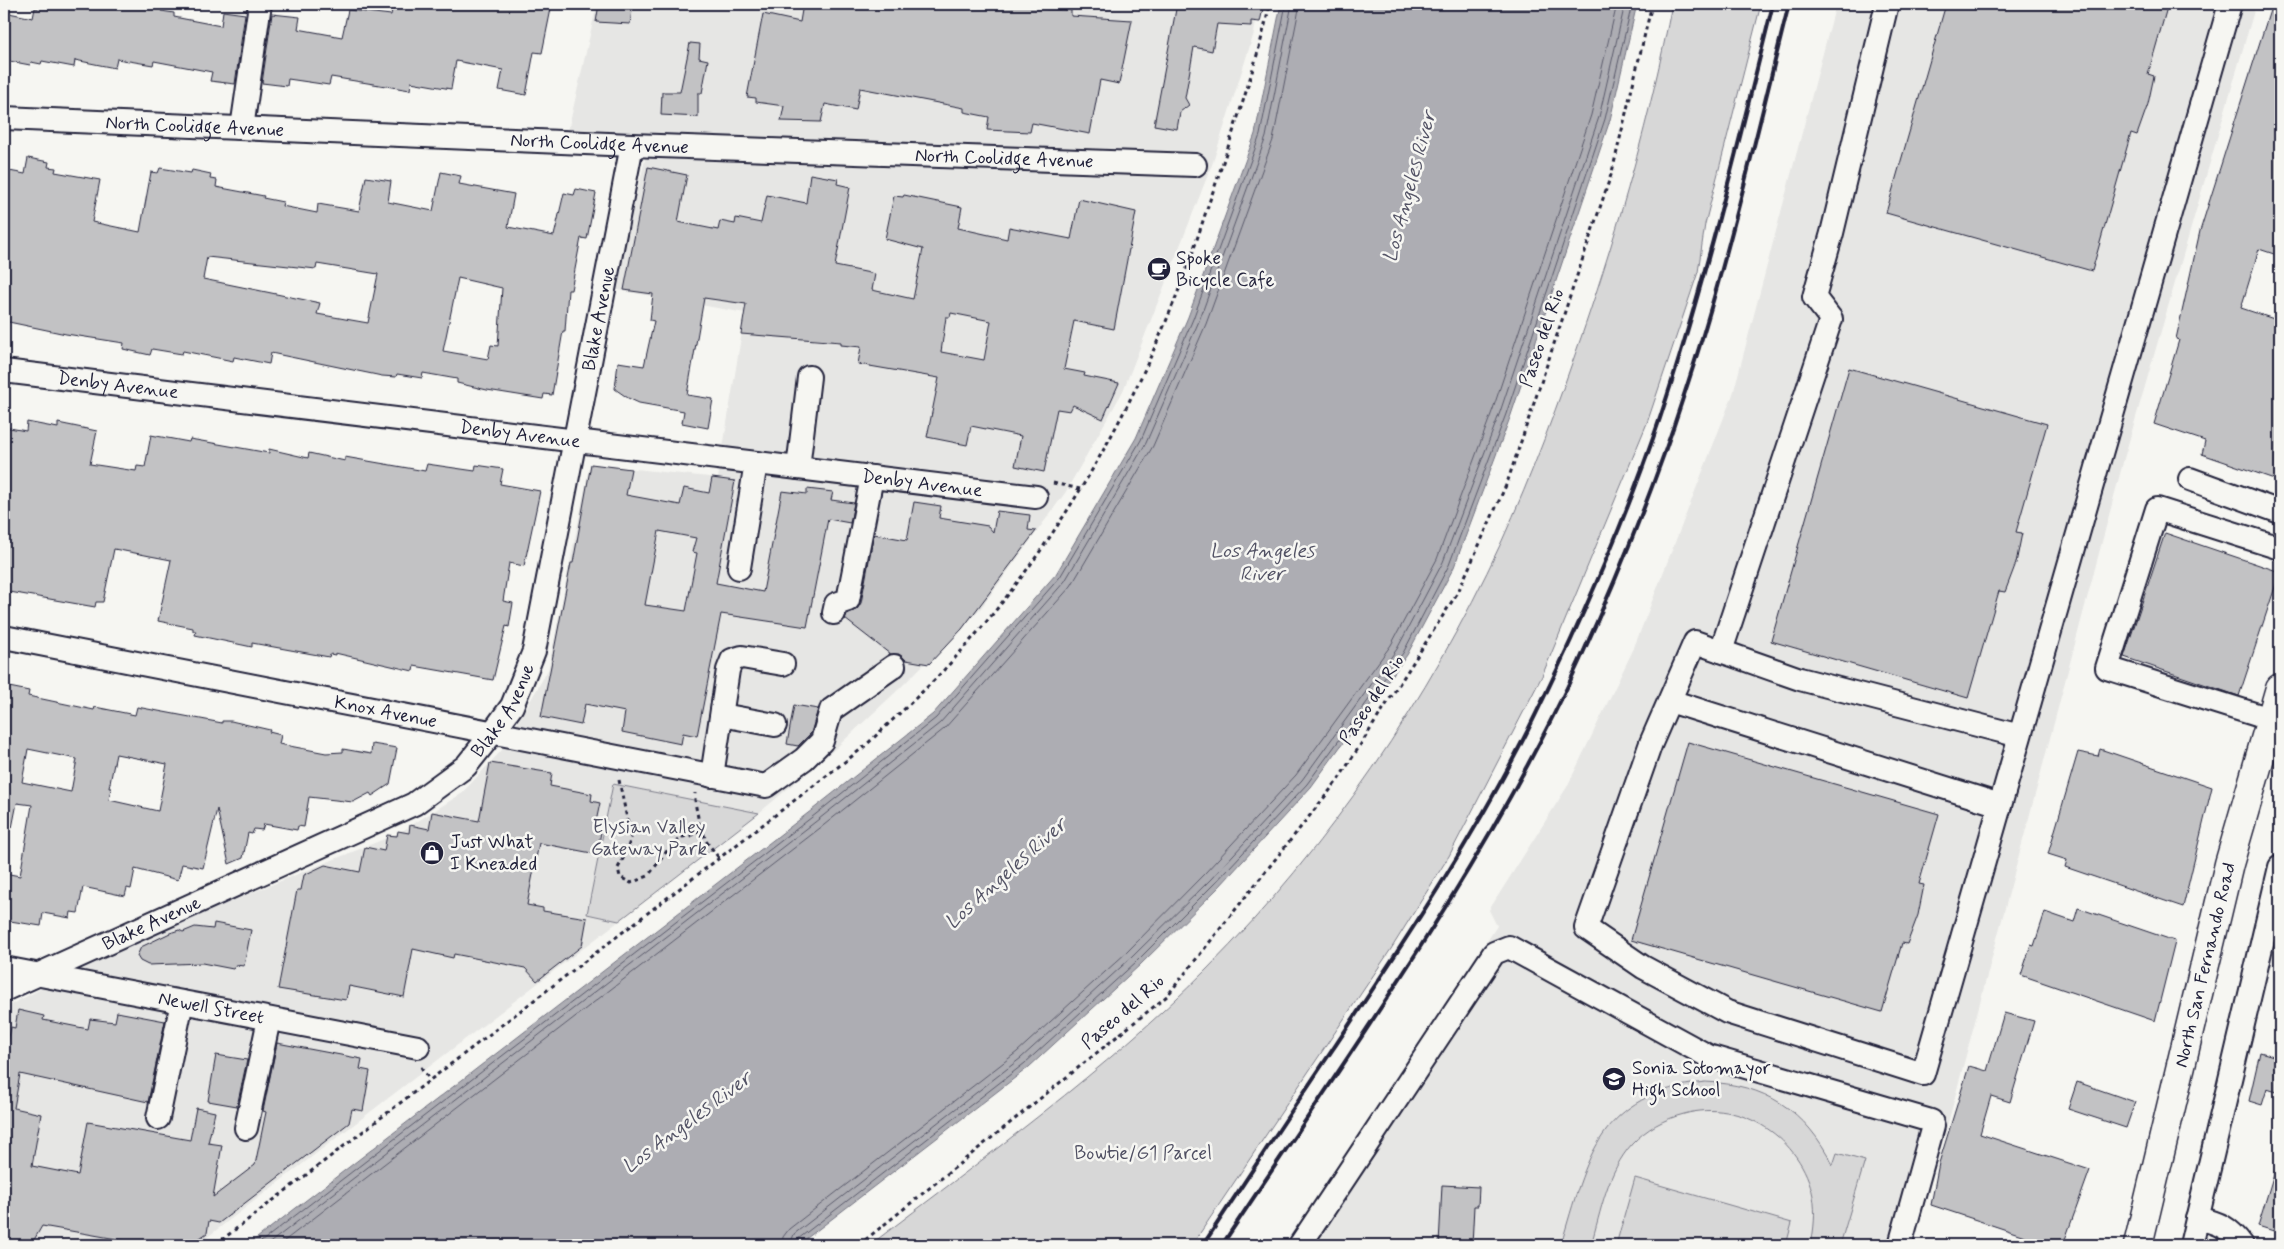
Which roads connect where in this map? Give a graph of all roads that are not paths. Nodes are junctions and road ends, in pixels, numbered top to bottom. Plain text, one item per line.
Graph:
1 (260, 4) edge
2 (1887, 4) edge
3 (2230, 4) edge
4 (4, 118) edge
5 (242, 128) junction
6 (632, 145) junction
7 (1195, 165) dead end
8 (4, 371) edge
9 (809, 377) dead end
10 (575, 441) junction
11 (756, 463) junction
12 (798, 468) junction
13 (872, 477) junction
14 (2190, 479) dead end
15 (1036, 497) dead end
16 (2280, 512) edge
17 (2280, 548) edge
18 (739, 568) dead end
19 (834, 613) dead end
20 (4, 637) edge
21 (1721, 651) junction
22 (783, 664) dead end
23 (894, 666) dead end
24 (2280, 688) edge
25 (1670, 701) junction
26 (722, 715) junction
27 (2270, 719) junction
28 (775, 725) dead end
29 (493, 732) junction
30 (2020, 736) junction
31 (705, 774) junction
32 (2000, 805) junction
33 (2280, 867) edge
34 (4, 968) edge
35 (37, 974) junction
36 (4, 990) edge
37 (182, 1002) junction
38 (269, 1019) junction
39 (418, 1047) dead end
40 (158, 1118) dead end
41 (246, 1128) dead end
42 (2197, 1218) junction
43 (1300, 1245) edge
44 (1900, 1245) edge
45 (2138, 1245) edge
46 (2191, 1245) edge
47 (2242, 1245) edge

1 - 5 street
2 - 21 street
3 - 30 street
4 - 5 street, North Coolidge Avenue
5 - 6 street, North Coolidge Avenue
6 - 7 street, North Coolidge Avenue
6 - 10 street, Blake Avenue
8 - 10 street, Denby Avenue
9 - 12 street
10 - 11 street, Denby Avenue
10 - 29 street, Blake Avenue
11 - 12 street, Denby Avenue
11 - 18 street
12 - 13 street, Denby Avenue
13 - 15 street, Denby Avenue
13 - 19 street
14 - 16 street
17 - 27 street
20 - 29 street, Knox Avenue
21 - 25 street
21 - 30 street
22 - 26 street
23 - 31 street, Knox Avenue
24 - 27 main road, North San Fernando Road
25 - 32 street
25 - 32 street
26 - 28 street
26 - 31 street
27 - 45 main road, North San Fernando Road
29 - 31 street, Knox Avenue
29 - 35 street, Blake Avenue
30 - 32 street
33 - 42 street
34 - 35 street, Newell Street
35 - 36 street, Blake Avenue
35 - 37 street, Newell Street
37 - 38 street, Newell Street
37 - 40 street
38 - 39 street, Newell Street
38 - 41 street
42 - 46 street
42 - 47 street
43 - 44 street

